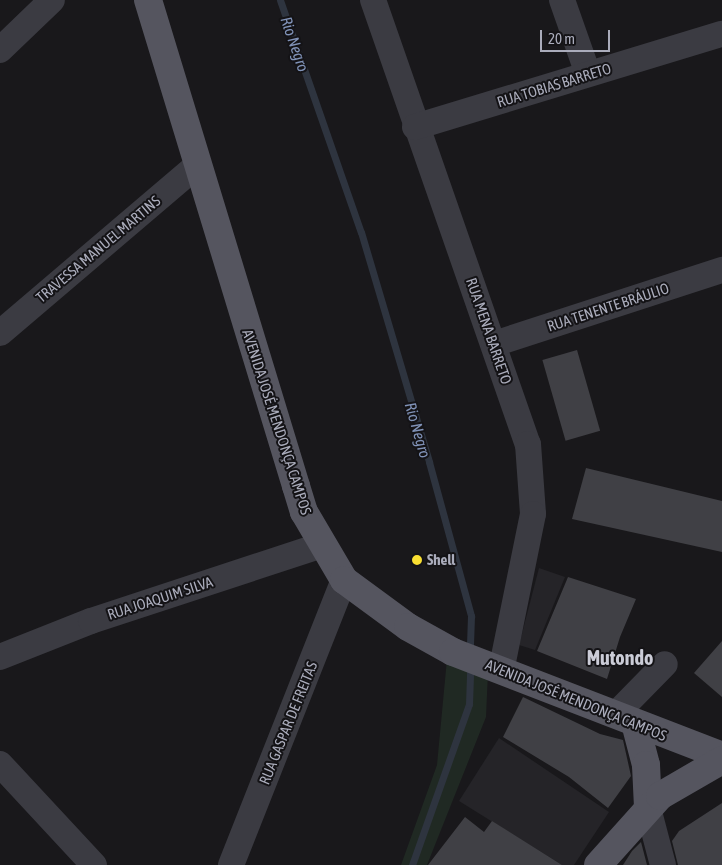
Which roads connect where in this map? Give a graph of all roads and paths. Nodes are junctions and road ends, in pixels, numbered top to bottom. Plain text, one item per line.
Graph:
1 (52, 0) edge
2 (148, 0) edge
3 (373, 0) edge
4 (562, 0) edge
5 (722, 34) edge
6 (0, 50) edge
7 (588, 74) junction
8 (415, 127) junction
9 (196, 166) junction
10 (722, 270) edge
11 (0, 333) edge
12 (494, 344) junction
13 (322, 545) junction
14 (344, 580) junction
15 (0, 656) edge
16 (665, 664) dead end
17 (495, 669) junction
18 (625, 719) junction
19 (722, 756) edge
20 (722, 760) edge
21 (0, 764) edge
22 (648, 808) junction
23 (94, 865) edge
24 (231, 865) edge
25 (598, 865) edge
26 (663, 865) edge

1 - 6 street
2 - 9 main road, AVENIDA JOSÉ MENDONÇA CAMPOS
3 - 8 street, RUA MENA BARRETO
4 - 7 street
5 - 7 street, RUA TOBIAS BARRETO
7 - 8 street, RUA TOBIAS BARRETO
8 - 12 street, RUA MENA BARRETO
9 - 11 street, TRAVESSA MANUEL MARTINS
9 - 13 main road, AVENIDA JOSÉ MENDONÇA CAMPOS
10 - 12 street, RUA TENENTE BRÁULIO
12 - 17 street, RUA MENA BARRETO
13 - 14 main road, AVENIDA JOSÉ MENDONÇA CAMPOS
13 - 15 street, RUA JOAQUIM SILVA
14 - 17 main road, AVENIDA JOSÉ MENDONÇA CAMPOS
14 - 24 street, RUA GASPAR DE FREITAS
16 - 18 street
17 - 18 main road, AVENIDA JOSÉ MENDONÇA CAMPOS
18 - 19 main road, AVENIDA JOSÉ MENDONÇA CAMPOS
18 - 22 main road
20 - 22 main road
21 - 23 street
22 - 25 main road
22 - 26 street

